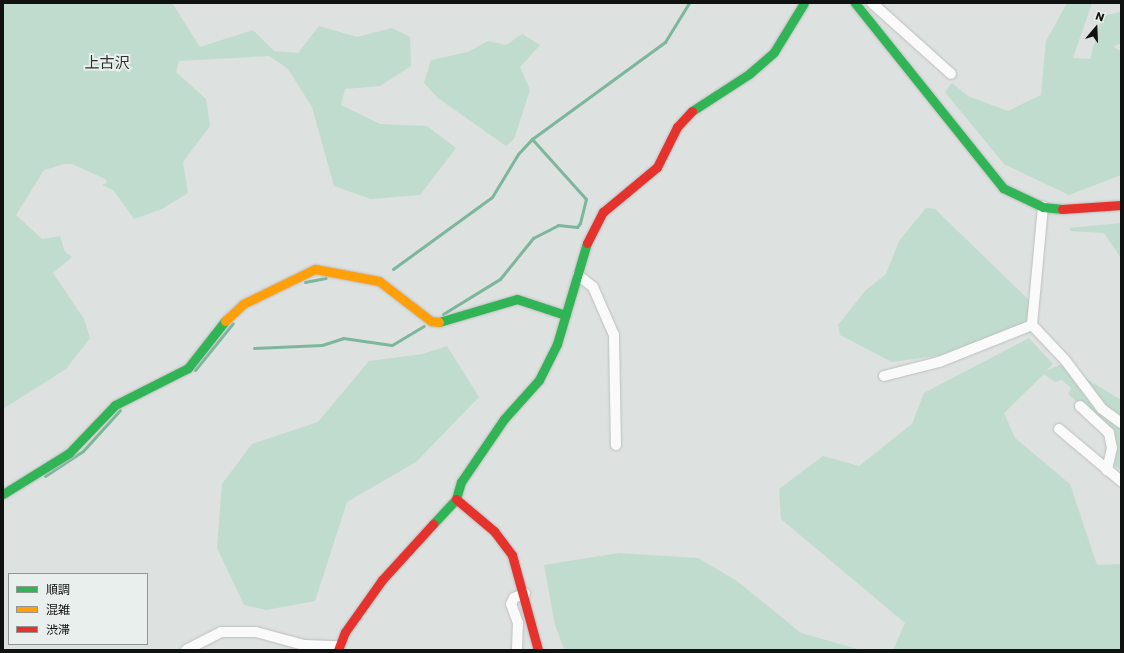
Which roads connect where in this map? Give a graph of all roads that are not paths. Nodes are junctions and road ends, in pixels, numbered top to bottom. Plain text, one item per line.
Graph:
1 (804, 3) edge
2 (855, 3) edge
3 (872, 3) edge
4 (951, 74) dead end
5 (1121, 205) edge
6 (1043, 207) junction
7 (578, 275) junction
8 (566, 315) junction
9 (1032, 326) junction
10 (884, 376) dead end
11 (1080, 406) dead end
12 (1121, 423) edge
13 (1059, 429) dead end
14 (616, 445) dead end
15 (1107, 470) junction
16 (1121, 481) edge
17 (3, 494) edge
18 (456, 499) junction
19 (525, 593) junction
20 (339, 648) edge
21 (186, 650) edge
22 (517, 650) edge
23 (538, 650) edge

1 - 7 street
2 - 6 street
3 - 4 street
5 - 6 street
6 - 9 street
7 - 8 street
7 - 14 street
8 - 17 street
8 - 18 street
9 - 10 street
9 - 12 street
11 - 15 street
13 - 15 street
15 - 16 street
18 - 19 street
18 - 20 street
19 - 22 street
19 - 23 street
20 - 21 street

